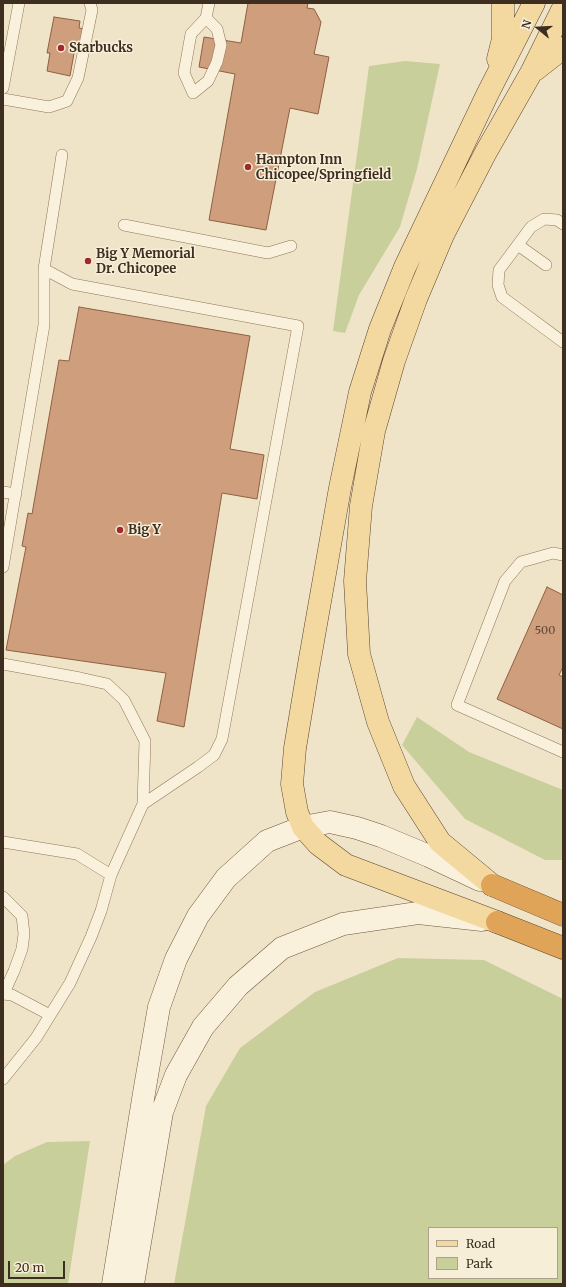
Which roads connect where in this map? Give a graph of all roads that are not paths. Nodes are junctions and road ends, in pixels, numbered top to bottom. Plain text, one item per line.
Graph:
1 (19, 3) edge
2 (90, 3) edge
3 (209, 3) edge
4 (503, 3) edge
5 (534, 3) edge
6 (563, 8) edge
7 (206, 18) junction
8 (563, 48) edge
9 (5, 61) edge
10 (531, 73) junction
11 (3, 88) edge
12 (488, 93) junction
13 (3, 99) edge
14 (62, 155) dead end
15 (124, 224) dead end
16 (563, 224) edge
17 (518, 245) junction
18 (292, 246) dead end
19 (546, 265) dead end
20 (44, 269) junction
21 (563, 342) edge
22 (3, 492) edge
23 (16, 494) junction
24 (563, 555) edge
25 (3, 567) edge
26 (3, 664) edge
27 (563, 752) edge
28 (142, 804) junction
29 (303, 827) junction
30 (3, 842) edge
31 (111, 875) junction
32 (492, 885) junction
33 (3, 897) edge
34 (563, 915) edge
35 (498, 922) junction
36 (563, 948) edge
37 (3, 994) edge
38 (50, 1015) junction
39 (3, 1079) edge
40 (113, 1284) edge
41 (133, 1284) edge

1 - 9 lane
2 - 13 lane
3 - 7 lane
4 - 12 main road
5 - 12 main road
6 - 10 main road
7 - 7 lane
8 - 10 main road
9 - 11 lane
10 - 32 main road
12 - 29 main road
14 - 20 lane
15 - 18 lane
16 - 17 lane
17 - 19 lane
17 - 21 lane
20 - 23 lane
20 - 28 lane
22 - 23 lane
23 - 25 lane
24 - 27 lane
26 - 28 lane
28 - 31 lane
29 - 32 main road
29 - 35 main road
29 - 40 main road
30 - 31 lane
31 - 38 lane
32 - 34 highway
33 - 37 lane
35 - 36 highway
35 - 41 main road
37 - 38 lane
38 - 39 lane

